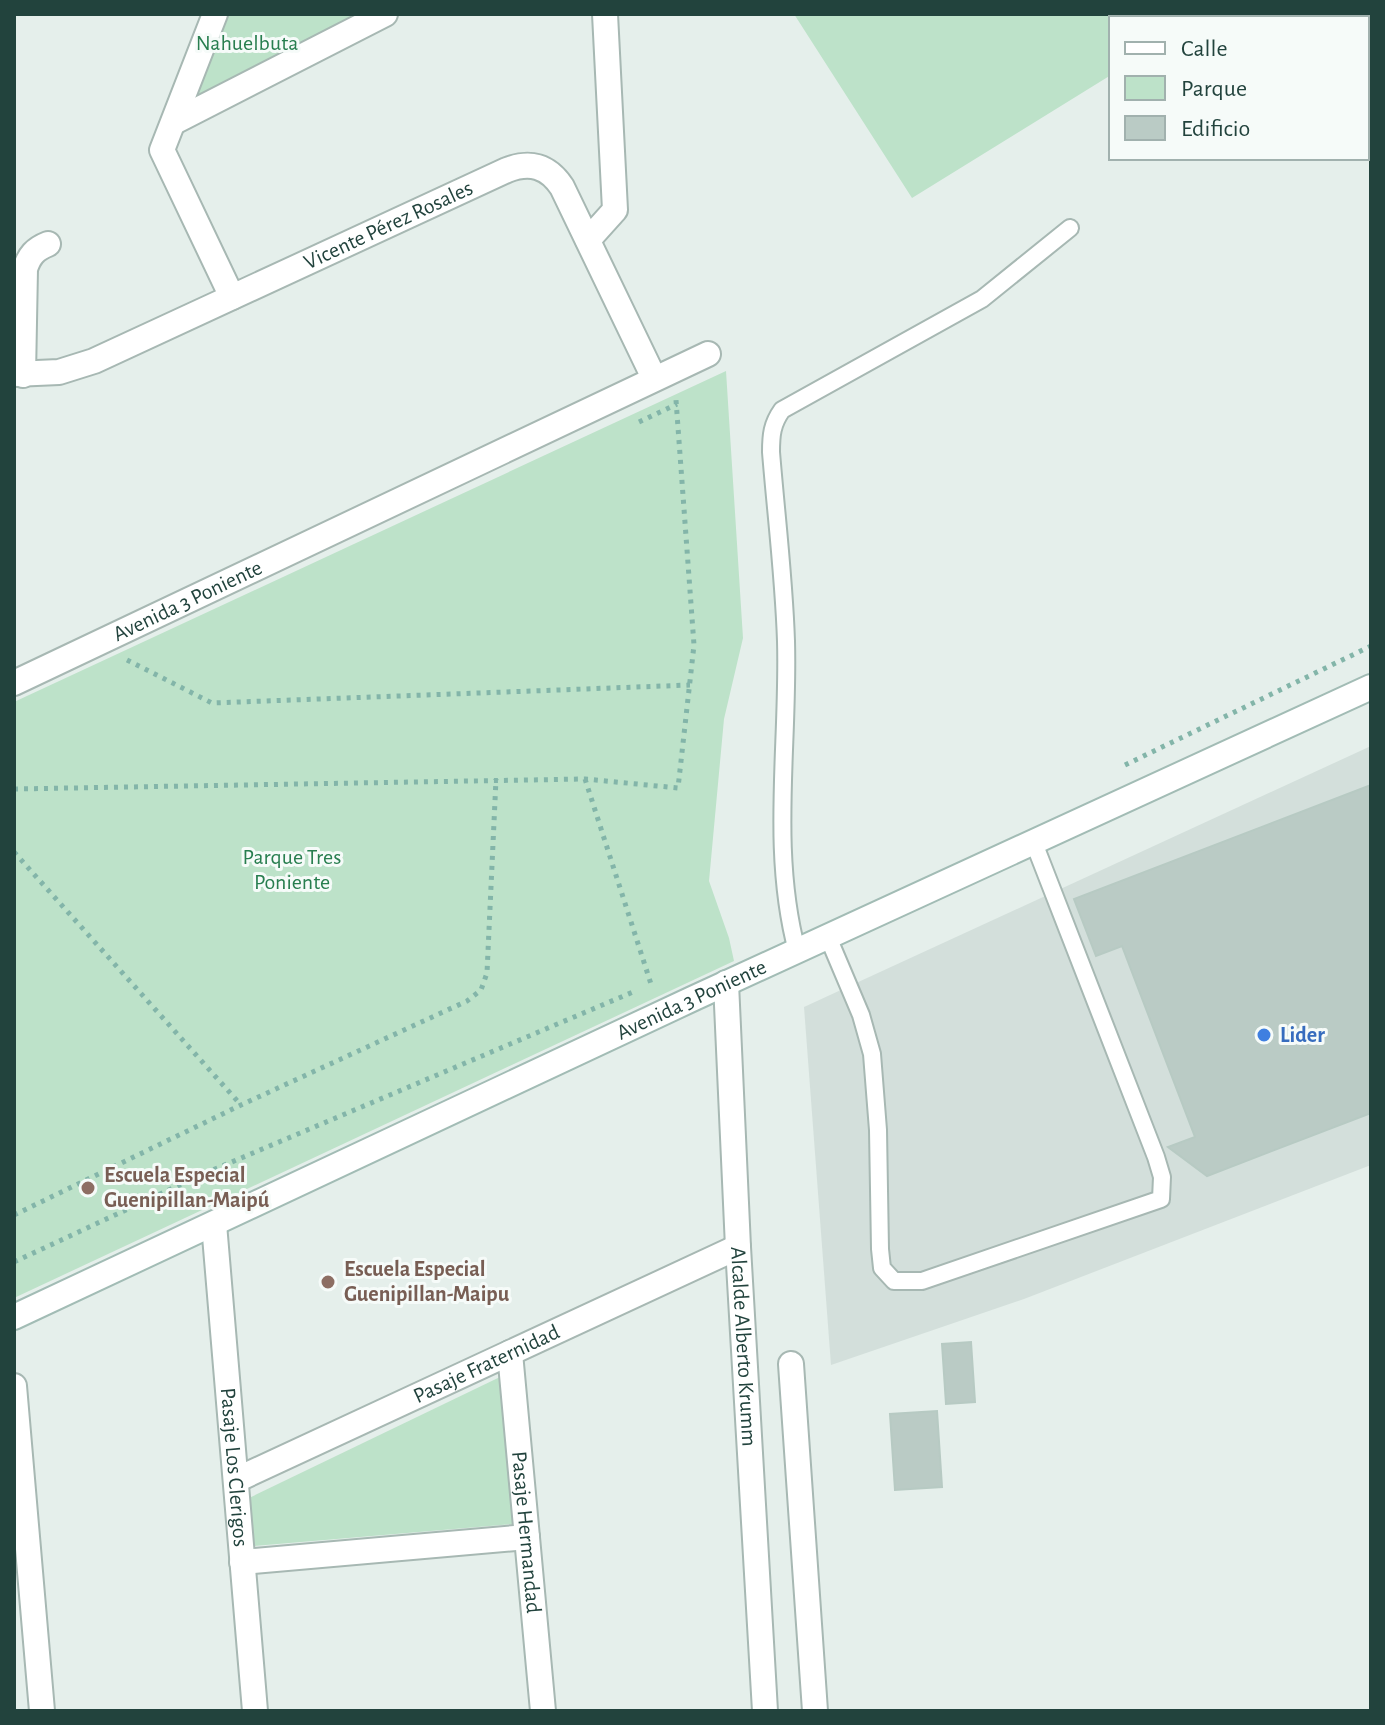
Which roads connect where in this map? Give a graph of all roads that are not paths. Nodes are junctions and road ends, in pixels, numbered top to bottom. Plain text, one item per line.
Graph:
1 (215, 14) edge
2 (385, 14) edge
3 (605, 14) edge
4 (174, 122) junction
5 (1070, 228) dead end
6 (588, 240) junction
7 (48, 244) dead end
8 (232, 297) junction
9 (708, 354) dead end
10 (19, 374) edge
11 (661, 375) junction
12 (14, 683) edge
13 (1371, 687) edge
14 (1034, 843) junction
15 (828, 937) junction
16 (797, 951) junction
17 (726, 983) junction
18 (214, 1224) junction
19 (738, 1247) junction
20 (14, 1317) edge
21 (510, 1353) junction
22 (791, 1364) dead end
23 (14, 1386) edge
24 (236, 1480) junction
25 (527, 1537) junction
26 (242, 1562) junction
27 (22, 1578) edge
28 (42, 1711) edge
29 (255, 1711) edge
30 (543, 1711) edge
31 (765, 1711) edge
32 (815, 1711) edge

1 - 4 street
2 - 4 street
3 - 6 street
4 - 8 street
5 - 16 lane
6 - 8 street, Vicente Pérez Rosales
6 - 11 street, Vicente Pérez Rosales
7 - 10 street
8 - 10 street, Vicente Pérez Rosales
9 - 11 street, Avenida 3 Poniente
11 - 12 street, Avenida 3 Poniente
13 - 14 street, Avenida 3 Poniente
14 - 15 street, Avenida 3 Poniente
14 - 15 lane
15 - 16 street, Avenida 3 Poniente
16 - 17 street, Avenida 3 Poniente
17 - 18 street, Avenida 3 Poniente
17 - 19 street, Alcalde Alberto Krumm
18 - 20 street, Avenida 3 Poniente
18 - 24 street, Pasaje Los Clerigos
19 - 21 street, Pasaje Fraternidad
19 - 31 street, Alcalde Alberto Krumm
21 - 24 street, Pasaje Fraternidad
21 - 25 street, Pasaje Hermandad
22 - 32 street
23 - 27 street
24 - 26 street, Pasaje Los Clerigos
25 - 26 street
25 - 30 street, Pasaje Hermandad
26 - 29 street, Pasaje Los Clerigos
27 - 28 street

